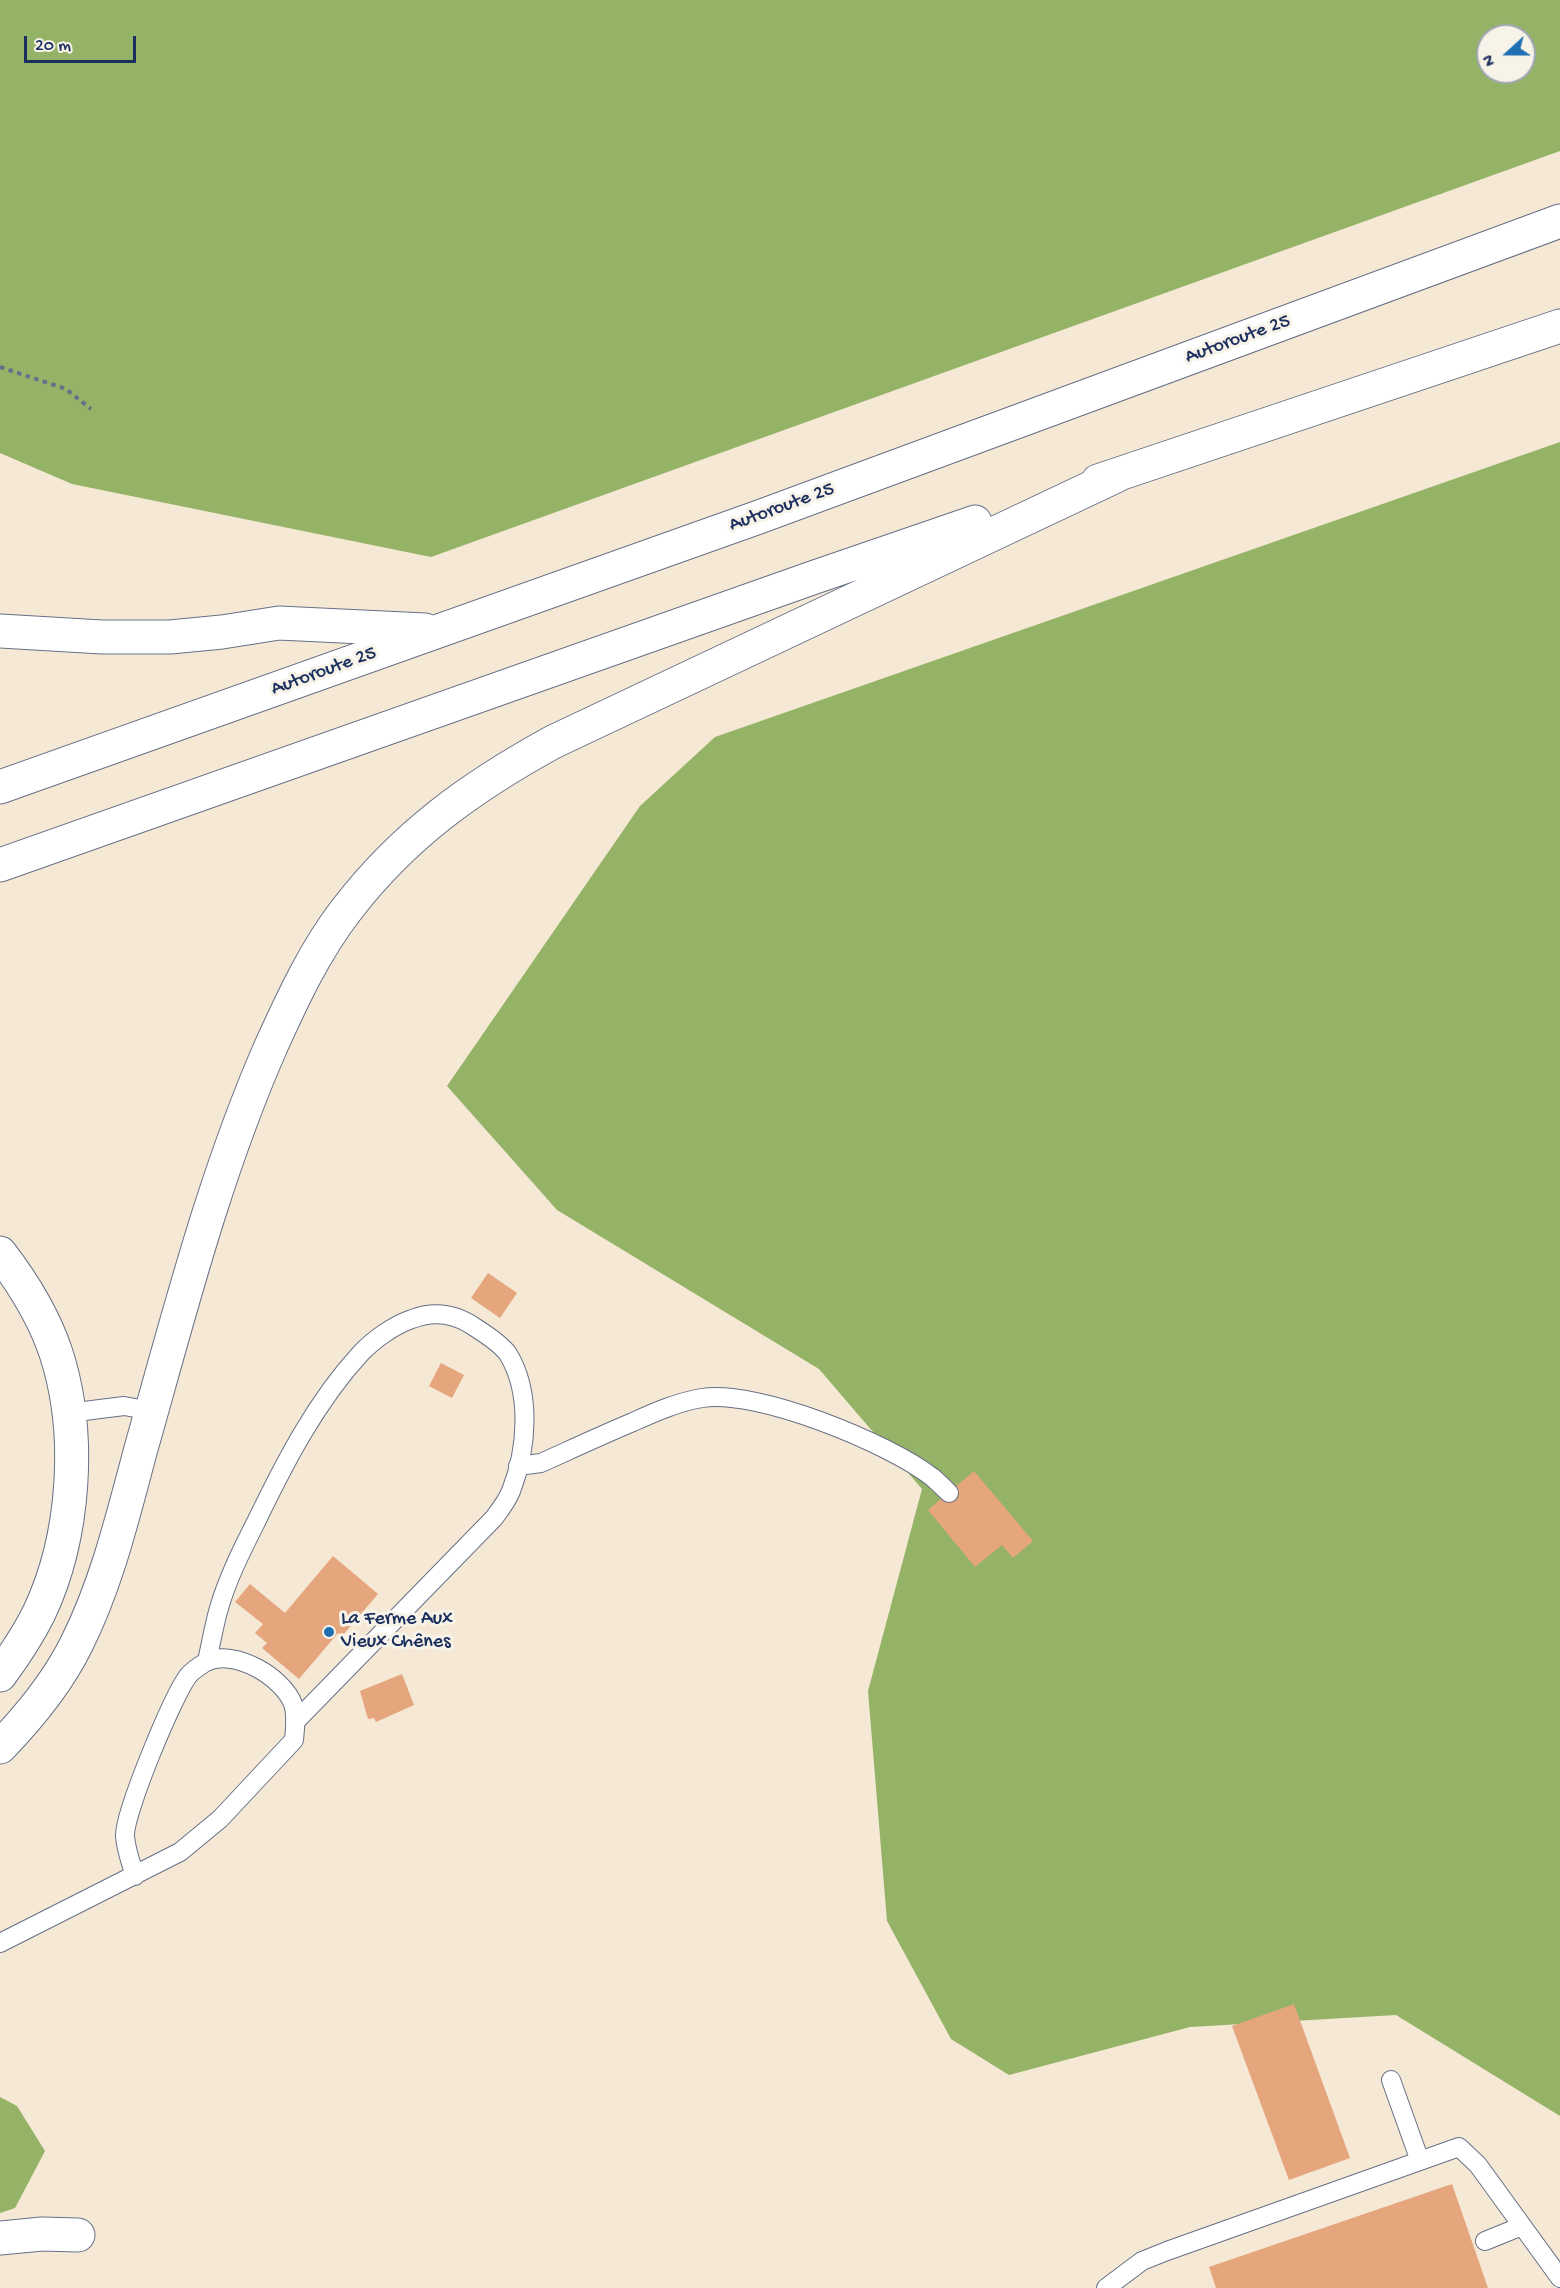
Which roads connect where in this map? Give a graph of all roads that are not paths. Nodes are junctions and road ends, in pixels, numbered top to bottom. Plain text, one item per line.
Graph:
1 (1560, 220) edge
2 (1560, 326) edge
3 (1118, 475) junction
4 (442, 630) junction
5 (0, 631) edge
6 (0, 787) edge
7 (0, 865) edge
8 (0, 1253) edge
9 (152, 1411) junction
10 (68, 1413) junction
11 (518, 1466) junction
12 (949, 1493) dead end
13 (207, 1661) junction
14 (0, 1675) edge
15 (296, 1722) junction
16 (0, 1747) edge
17 (135, 1876) junction
18 (0, 1943) edge
19 (1391, 2080) dead end
20 (1420, 2161) junction
21 (1522, 2226) junction
22 (78, 2235) dead end
23 (0, 2238) edge
24 (1485, 2241) dead end
25 (1560, 2278) edge
26 (1106, 2288) edge

1 - 4 main road, Autoroute 25
2 - 3 main road
3 - 7 main road
3 - 9 main road
4 - 5 main road
4 - 6 main road, Autoroute 25
8 - 10 main road
9 - 10 lane
9 - 16 main road
10 - 14 main road
11 - 12 lane
11 - 13 lane
11 - 15 lane
13 - 15 lane
13 - 17 lane
15 - 17 lane
17 - 18 lane
19 - 20 lane
20 - 21 lane
20 - 26 lane
21 - 24 lane
21 - 25 lane
22 - 23 main road

